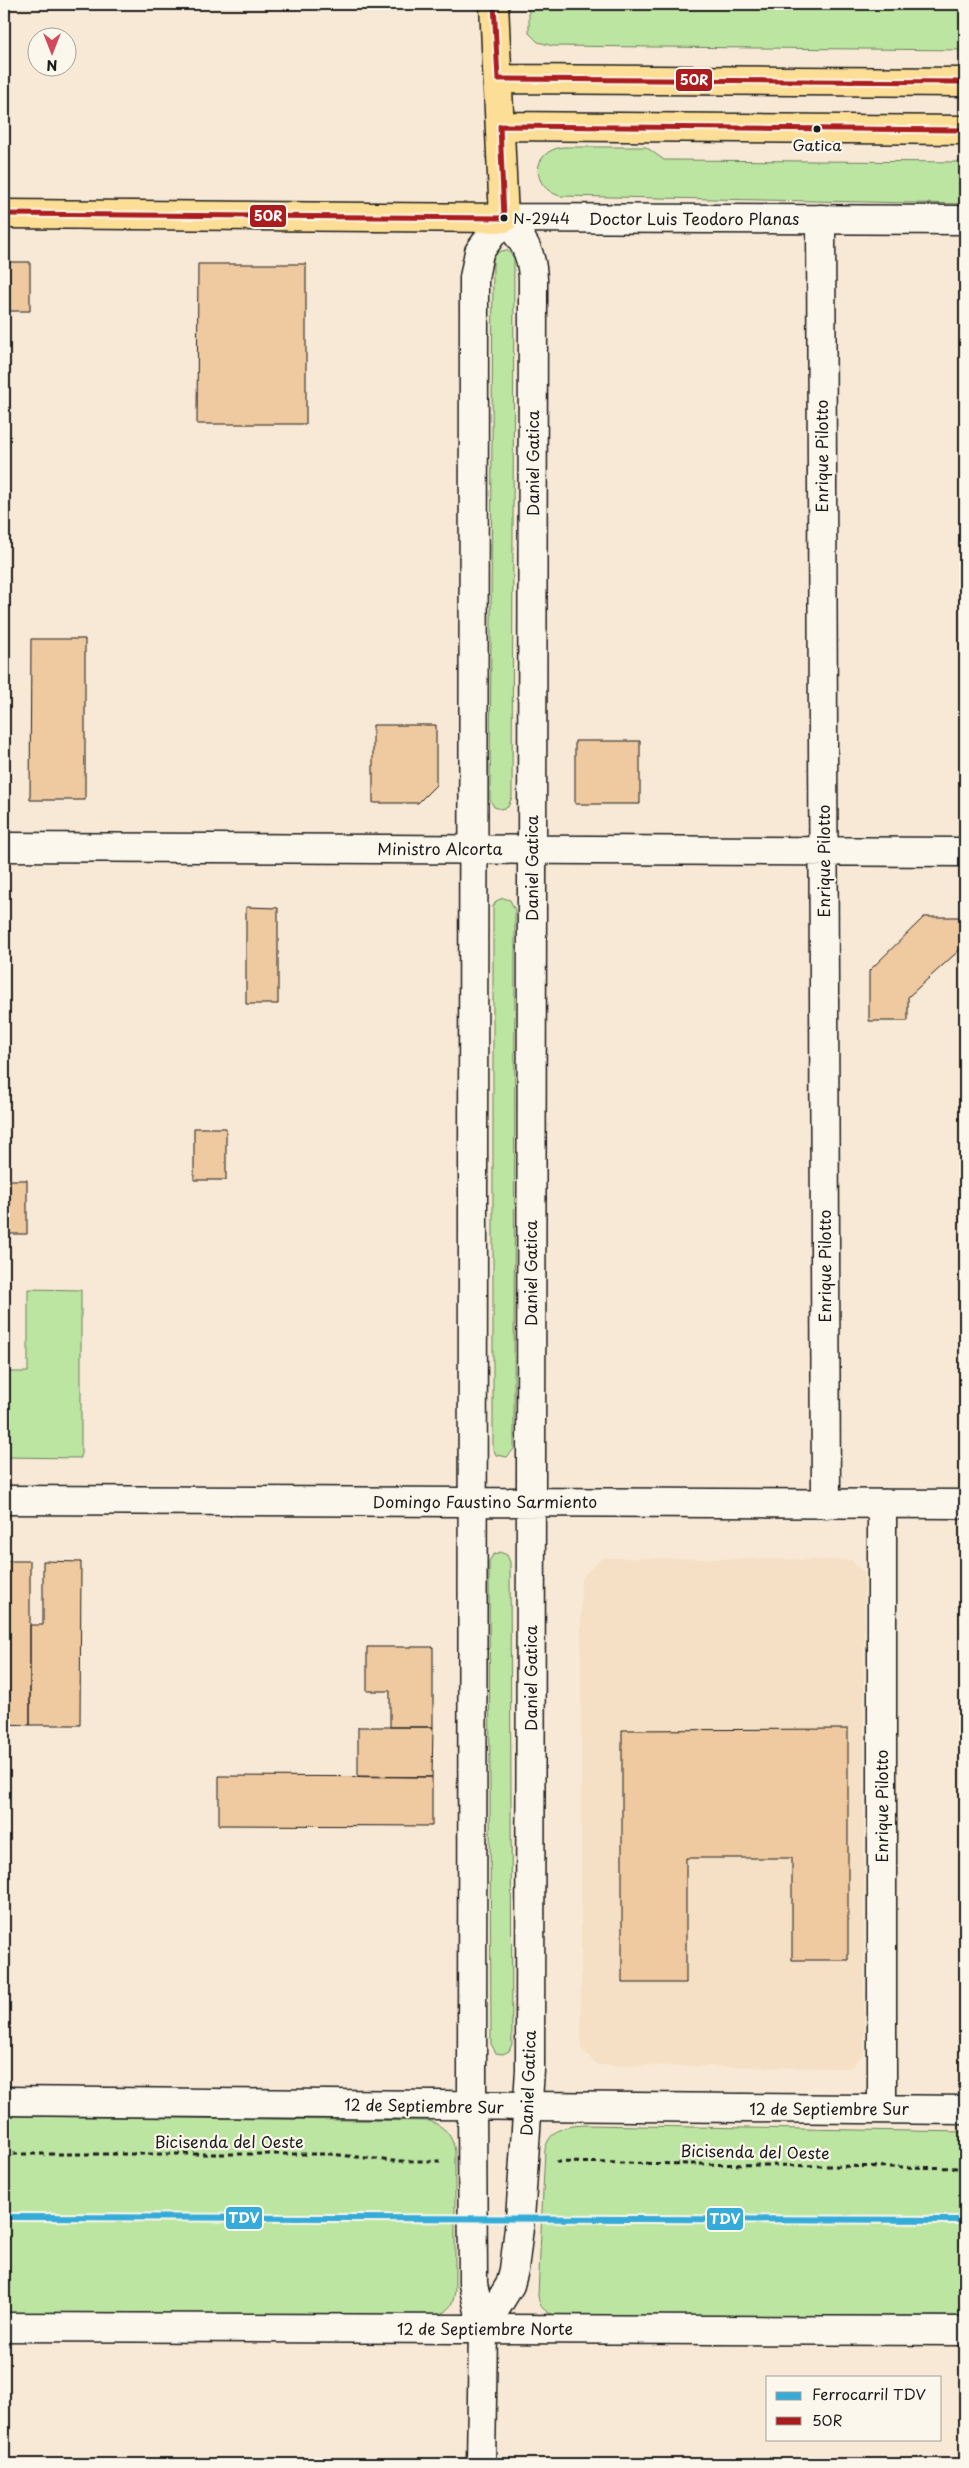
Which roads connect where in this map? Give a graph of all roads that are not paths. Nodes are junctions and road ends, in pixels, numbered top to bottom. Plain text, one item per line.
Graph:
1 (494, 4) edge
2 (498, 79) junction
3 (965, 82) edge
4 (500, 126) junction
5 (965, 130) edge
6 (4, 214) edge
7 (504, 218) junction
8 (821, 219) junction
9 (965, 220) edge
10 (4, 847) edge
11 (473, 850) junction
12 (532, 850) junction
13 (824, 851) junction
14 (965, 852) edge
15 (4, 1500) edge
16 (472, 1502) junction
17 (531, 1502) junction
18 (826, 1504) junction
19 (882, 1504) junction
20 (965, 1504) edge
21 (4, 2101) edge
22 (472, 2106) junction
23 (528, 2107) junction
24 (882, 2109) junction
25 (965, 2110) edge
26 (4, 2327) edge
27 (483, 2329) junction
28 (965, 2331) edge
29 (481, 2464) edge

1 - 2 highway
2 - 3 highway
2 - 4 highway
4 - 5 highway
4 - 7 highway
6 - 7 highway, Doctor Luis Teodoro Planas
7 - 8 main road, Doctor Luis Teodoro Planas
7 - 11 main road
7 - 12 main road, Daniel Gatica
8 - 9 main road, Doctor Luis Teodoro Planas
8 - 13 main road, Enrique Pilotto
10 - 11 main road, Ministro Alcorta
11 - 12 main road, Ministro Alcorta
11 - 16 main road
12 - 13 main road, Ministro Alcorta
12 - 17 main road, Daniel Gatica
13 - 14 main road, Ministro Alcorta
13 - 18 main road, Enrique Pilotto
15 - 16 main road, Domingo Faustino Sarmiento
16 - 17 main road, Domingo Faustino Sarmiento
16 - 22 main road
17 - 18 main road, Domingo Faustino Sarmiento
17 - 23 main road, Daniel Gatica
18 - 19 main road, Domingo Faustino Sarmiento
19 - 20 main road, Domingo Faustino Sarmiento
19 - 24 main road, Enrique Pilotto
21 - 22 main road, 12 de Septiembre Sur
22 - 23 main road, 12 de Septiembre Sur
22 - 27 main road
23 - 24 main road, 12 de Septiembre Sur
23 - 27 main road, Daniel Gatica
24 - 25 main road, 12 de Septiembre Sur
26 - 27 main road, 12 de Septiembre Norte
27 - 28 main road, 12 de Septiembre Norte
27 - 29 main road

